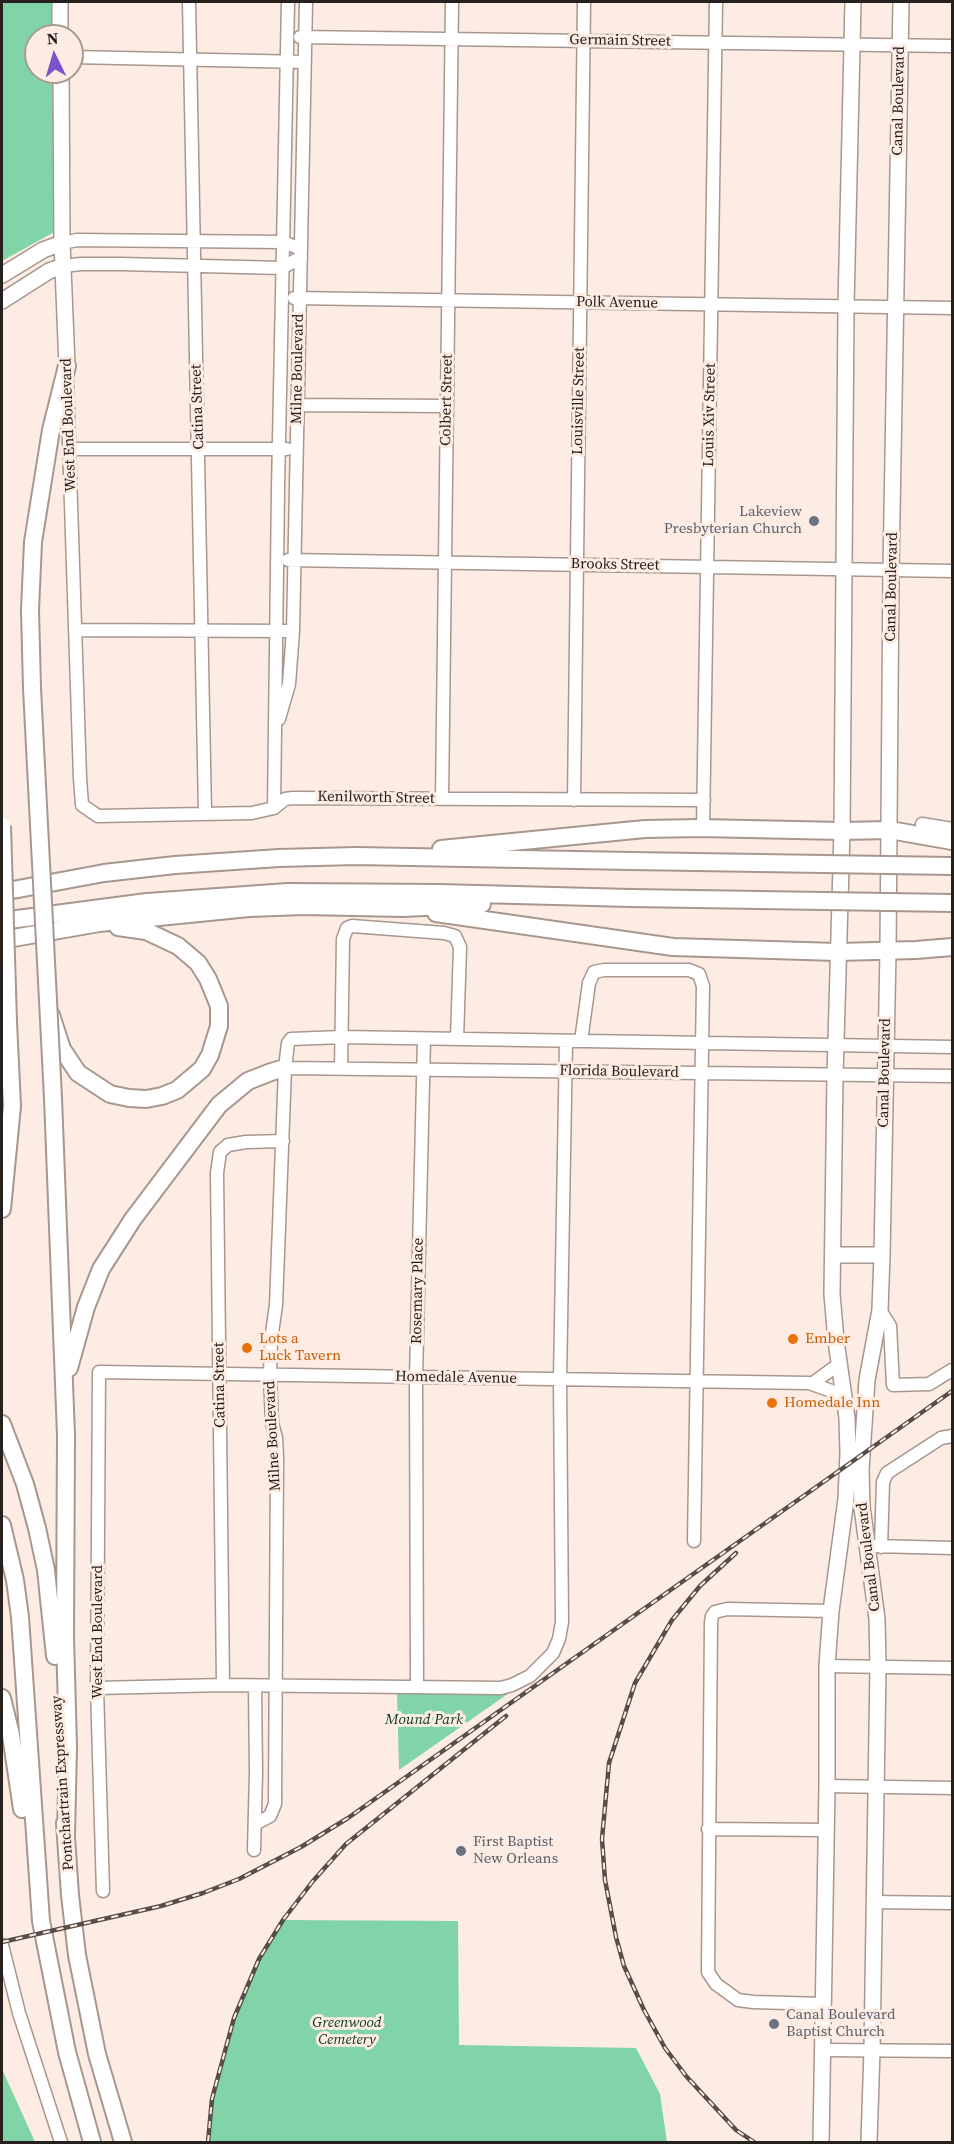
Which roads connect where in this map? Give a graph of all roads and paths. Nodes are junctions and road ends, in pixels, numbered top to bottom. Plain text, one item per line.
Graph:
1 (60, 2) edge
2 (189, 2) edge
3 (288, 2) edge
4 (306, 2) edge
5 (452, 2) edge
6 (584, 2) edge
7 (716, 2) edge
8 (853, 2) edge
9 (901, 2) edge
10 (60, 24) edge
11 (287, 36) junction
12 (305, 37) junction
13 (451, 39) junction
14 (584, 40) junction
15 (715, 43) junction
16 (853, 45) junction
17 (900, 45) junction
18 (952, 46) edge
19 (84, 57) edge
20 (190, 60) junction
21 (287, 62) junction
22 (305, 62) junction
23 (61, 84) edge
24 (193, 242) junction
25 (62, 243) junction
26 (283, 243) junction
27 (301, 253) junction
28 (63, 266) junction
29 (194, 266) junction
30 (282, 268) junction
31 (2, 275) edge
32 (282, 298) junction
33 (300, 298) junction
34 (2, 301) edge
35 (448, 302) junction
36 (581, 303) junction
37 (712, 305) junction
38 (846, 306) junction
39 (897, 307) junction
40 (952, 308) edge
41 (67, 366) junction
42 (298, 405) junction
43 (447, 406) junction
44 (199, 448) junction
45 (297, 448) junction
46 (69, 449) junction
47 (279, 449) junction
48 (277, 560) junction
49 (295, 560) junction
50 (443, 561) junction
51 (577, 565) junction
52 (707, 566) junction
53 (843, 570) junction
54 (891, 570) junction
55 (952, 571) edge
56 (75, 630) junction
57 (202, 630) junction
58 (277, 631) junction
59 (293, 631) junction
60 (275, 734) junction
61 (80, 778) joint
62 (442, 799) junction
63 (574, 800) junction
64 (704, 800) junction
65 (274, 808) junction
66 (205, 813) junction
67 (922, 824) dead end
68 (2, 826) edge
69 (703, 828) junction
70 (952, 829) edge
71 (890, 830) junction
72 (842, 831) junction
73 (952, 841) edge
74 (356, 856) junction
75 (952, 866) edge
76 (2, 892) edge
77 (584, 897) junction
78 (952, 903) edge
79 (403, 908) junction
80 (2, 921) edge
81 (99, 923) junction
82 (2, 940) edge
83 (952, 947) edge
84 (888, 951) junction
85 (837, 952) junction
86 (50, 1009) junction
87 (8, 1022) junction
88 (342, 1037) junction
89 (291, 1039) joint
90 (424, 1039) junction
91 (457, 1039) junction
92 (566, 1041) junction
93 (580, 1041) junction
94 (702, 1043) junction
95 (836, 1044) junction
96 (885, 1047) junction
97 (952, 1047) edge
98 (285, 1068) junction
99 (341, 1068) junction
100 (423, 1069) junction
101 (564, 1071) junction
102 (702, 1073) junction
103 (885, 1075) junction
104 (835, 1076) junction
105 (952, 1076) edge
106 (2, 1077) edge
107 (283, 1141) junction
108 (2, 1209) edge
109 (833, 1255) junction
110 (882, 1255) junction
111 (880, 1310) junction
112 (839, 1364) junction
113 (952, 1370) edge
114 (99, 1372) joint
115 (219, 1374) junction
116 (270, 1374) junction
117 (416, 1377) junction
118 (560, 1380) junction
119 (696, 1382) junction
120 (813, 1383) junction
121 (65, 1390) junction
122 (843, 1395) junction
123 (2, 1424) edge
124 (952, 1436) edge
125 (2, 1525) edge
126 (694, 1542) dead end
127 (874, 1546) junction
128 (952, 1548) edge
129 (831, 1611) junction
130 (827, 1666) junction
131 (878, 1667) junction
132 (952, 1668) edge
133 (223, 1685) junction
134 (255, 1687) junction
135 (274, 1687) junction
136 (417, 1687) junction
137 (97, 1688) junction
138 (2, 1698) edge
139 (827, 1786) junction
140 (875, 1786) junction
141 (952, 1788) edge
142 (255, 1824) junction
143 (708, 1829) junction
144 (826, 1830) junction
145 (66, 1834) junction
146 (254, 1850) dead end
147 (36, 1871) junction
148 (103, 1891) dead end
149 (874, 1902) junction
150 (952, 1903) edge
151 (2, 1945) edge
152 (824, 2004) junction
153 (822, 2050) junction
154 (872, 2050) junction
155 (952, 2051) edge
156 (89, 2138) edge
157 (61, 2142) edge
158 (123, 2142) edge
159 (821, 2142) edge
160 (869, 2142) edge

1 - 10 main road
2 - 20 street, Catina Street
3 - 11 street, Milne Boulevard
4 - 12 street, Milne Boulevard
5 - 13 street, Colbert Street
6 - 14 street, Louisville Street
7 - 15 street, Louis Xiv Street
8 - 16 main road, Canal Boulevard
9 - 17 main road, Canal Boulevard
11 - 12 street, Germain Street
11 - 21 street, Milne Boulevard
12 - 13 street, Germain Street
12 - 22 street, Milne Boulevard
13 - 14 street, Germain Street
13 - 35 street, Colbert Street
14 - 15 street, Germain Street
14 - 36 street, Louisville Street
15 - 16 street, Germain Street
15 - 37 street, Louis Xiv Street
16 - 17 street, Germain Street
16 - 38 main road, Canal Boulevard
17 - 18 street, Germain Street
17 - 39 main road, Canal Boulevard
19 - 20 street
20 - 21 street
20 - 24 street, Catina Street
21 - 22 street
21 - 26 street, Milne Boulevard
22 - 27 street, Milne Boulevard
23 - 25 main road, West End Boulevard
24 - 25 street
24 - 26 street
24 - 29 street, Catina Street
25 - 28 main road, West End Boulevard
25 - 31 main road
26 - 27 street
26 - 30 street, Milne Boulevard
27 - 30 street
27 - 33 street, Milne Boulevard
28 - 29 street
28 - 34 main road
28 - 41 main road, West End Boulevard
29 - 30 street
29 - 44 street, Catina Street
30 - 32 street, Milne Boulevard
32 - 33 street, Polk Avenue
32 - 47 street, Milne Boulevard
33 - 35 street, Polk Avenue
33 - 42 street, Milne Boulevard
35 - 36 street, Polk Avenue
35 - 43 street, Colbert Street
36 - 37 street, Polk Avenue
36 - 51 street, Louisville Street
37 - 38 street, Polk Avenue
37 - 52 street, Louis Xiv Street
38 - 39 street, Polk Avenue
38 - 53 main road, Canal Boulevard
39 - 40 street, Polk Avenue
39 - 54 main road, Canal Boulevard
41 - 46 street, West End Boulevard
41 - 86 highway, bridge
42 - 43 street
42 - 45 street, Milne Boulevard
43 - 50 street, Colbert Street
44 - 46 street
44 - 47 street
44 - 57 street, Catina Street
45 - 47 street
45 - 49 street, Milne Boulevard
46 - 56 street, West End Boulevard
47 - 48 street, Milne Boulevard
48 - 49 street, Brooks Street
48 - 58 street, Milne Boulevard
49 - 50 street, Brooks Street
49 - 59 street, Milne Boulevard
50 - 51 street, Brooks Street
50 - 62 street, Colbert Street
51 - 52 street, Brooks Street
51 - 63 street, Louisville Street
52 - 53 street, Brooks Street
52 - 64 street, Louis Xiv Street
53 - 54 street, Brooks Street
53 - 72 main road, Canal Boulevard
54 - 55 street, Brooks Street
54 - 71 main road, Canal Boulevard
56 - 57 street
56 - 61 street, West End Boulevard
57 - 58 street
57 - 66 street, Catina Street
58 - 59 street
58 - 60 street, Milne Boulevard
59 - 60 street, Milne Boulevard
60 - 65 street, Milne Boulevard
61 - 66 street, Kenilworth Street
62 - 63 street, Kenilworth Street
62 - 65 street, Kenilworth Street
63 - 64 street, Kenilworth Street
64 - 69 street, Louis Xiv Street
65 - 66 street, Kenilworth Street
67 - 70 street
68 - 87 highway, bridge
69 - 72 highway
69 - 74 highway
71 - 72 highway
71 - 73 highway
71 - 84 main road, Canal Boulevard
72 - 85 main road, Canal Boulevard
74 - 75 highway, bridge
74 - 76 highway
77 - 78 highway, bridge
77 - 79 highway
77 - 80 highway
79 - 81 highway
79 - 85 highway
81 - 82 highway
81 - 86 highway
83 - 84 highway
84 - 85 highway
84 - 96 main road, Canal Boulevard
85 - 95 main road, Canal Boulevard
86 - 121 highway, bridge
87 - 106 highway
87 - 108 highway
88 - 89 street, Florida Boulevard
88 - 90 street, Florida Boulevard
88 - 91 street
88 - 99 street
89 - 98 street, Milne Boulevard
90 - 91 street, Florida Boulevard
90 - 100 street, Rosemary Place
91 - 92 street, Florida Boulevard
92 - 93 street, Florida Boulevard
92 - 101 street
93 - 94 street, Florida Boulevard
93 - 94 street
94 - 95 street, Florida Boulevard
94 - 102 street
95 - 96 street, Florida Boulevard
95 - 104 main road, Canal Boulevard
96 - 97 street, Florida Boulevard
96 - 103 main road, Canal Boulevard
98 - 99 street, Florida Boulevard
98 - 107 street, Milne Boulevard
98 - 121 highway
99 - 100 street, Florida Boulevard
100 - 101 street, Florida Boulevard
100 - 117 street, Rosemary Place
101 - 102 street, Florida Boulevard
101 - 118 street
102 - 104 street, Florida Boulevard
102 - 119 street
103 - 104 street, Florida Boulevard
103 - 105 street, Florida Boulevard
103 - 110 main road, Canal Boulevard
104 - 109 main road, Canal Boulevard
107 - 115 street, Catina Street
107 - 116 street, Milne Boulevard
109 - 110 main road
109 - 112 main road, Canal Boulevard
110 - 111 main road, Canal Boulevard
111 - 113 street
111 - 127 main road, Canal Boulevard
112 - 120 street
112 - 122 main road, Canal Boulevard
114 - 115 street, Homedale Avenue
114 - 137 street, West End Boulevard
115 - 116 street, Homedale Avenue
115 - 133 street, Catina Street
116 - 117 street, Homedale Avenue
116 - 135 street, Milne Boulevard
117 - 118 street, Homedale Avenue
117 - 136 street, Rosemary Place
118 - 119 street, Homedale Avenue
118 - 136 street
119 - 120 street, Homedale Avenue
119 - 126 street
120 - 122 street, Homedale Avenue
121 - 145 highway
122 - 129 main road, Canal Boulevard
123 - 145 highway, Pontchartrain Expressway
124 - 127 street
125 - 147 highway, Pontchartrain Expressway
127 - 128 street
127 - 131 main road, Canal Boulevard
129 - 130 main road, Canal Boulevard
129 - 143 street
130 - 131 street
130 - 139 main road, Canal Boulevard
131 - 132 street
131 - 140 main road, Canal Boulevard
133 - 134 street
133 - 137 street
134 - 135 street
134 - 142 street
135 - 136 street
135 - 142 street, Milne Boulevard
137 - 148 street, West End Boulevard
138 - 147 highway
139 - 140 street
139 - 144 main road, Canal Boulevard
140 - 141 street
140 - 149 main road, Canal Boulevard
142 - 146 street
143 - 144 street
143 - 152 street
144 - 152 main road, Canal Boulevard
145 - 158 highway, Pontchartrain Expressway
147 - 156 highway, Pontchartrain Expressway
149 - 150 street
149 - 154 main road, Canal Boulevard
151 - 157 street
152 - 153 main road, Canal Boulevard
153 - 154 street
153 - 159 main road, Canal Boulevard
154 - 155 street
154 - 160 main road, Canal Boulevard

